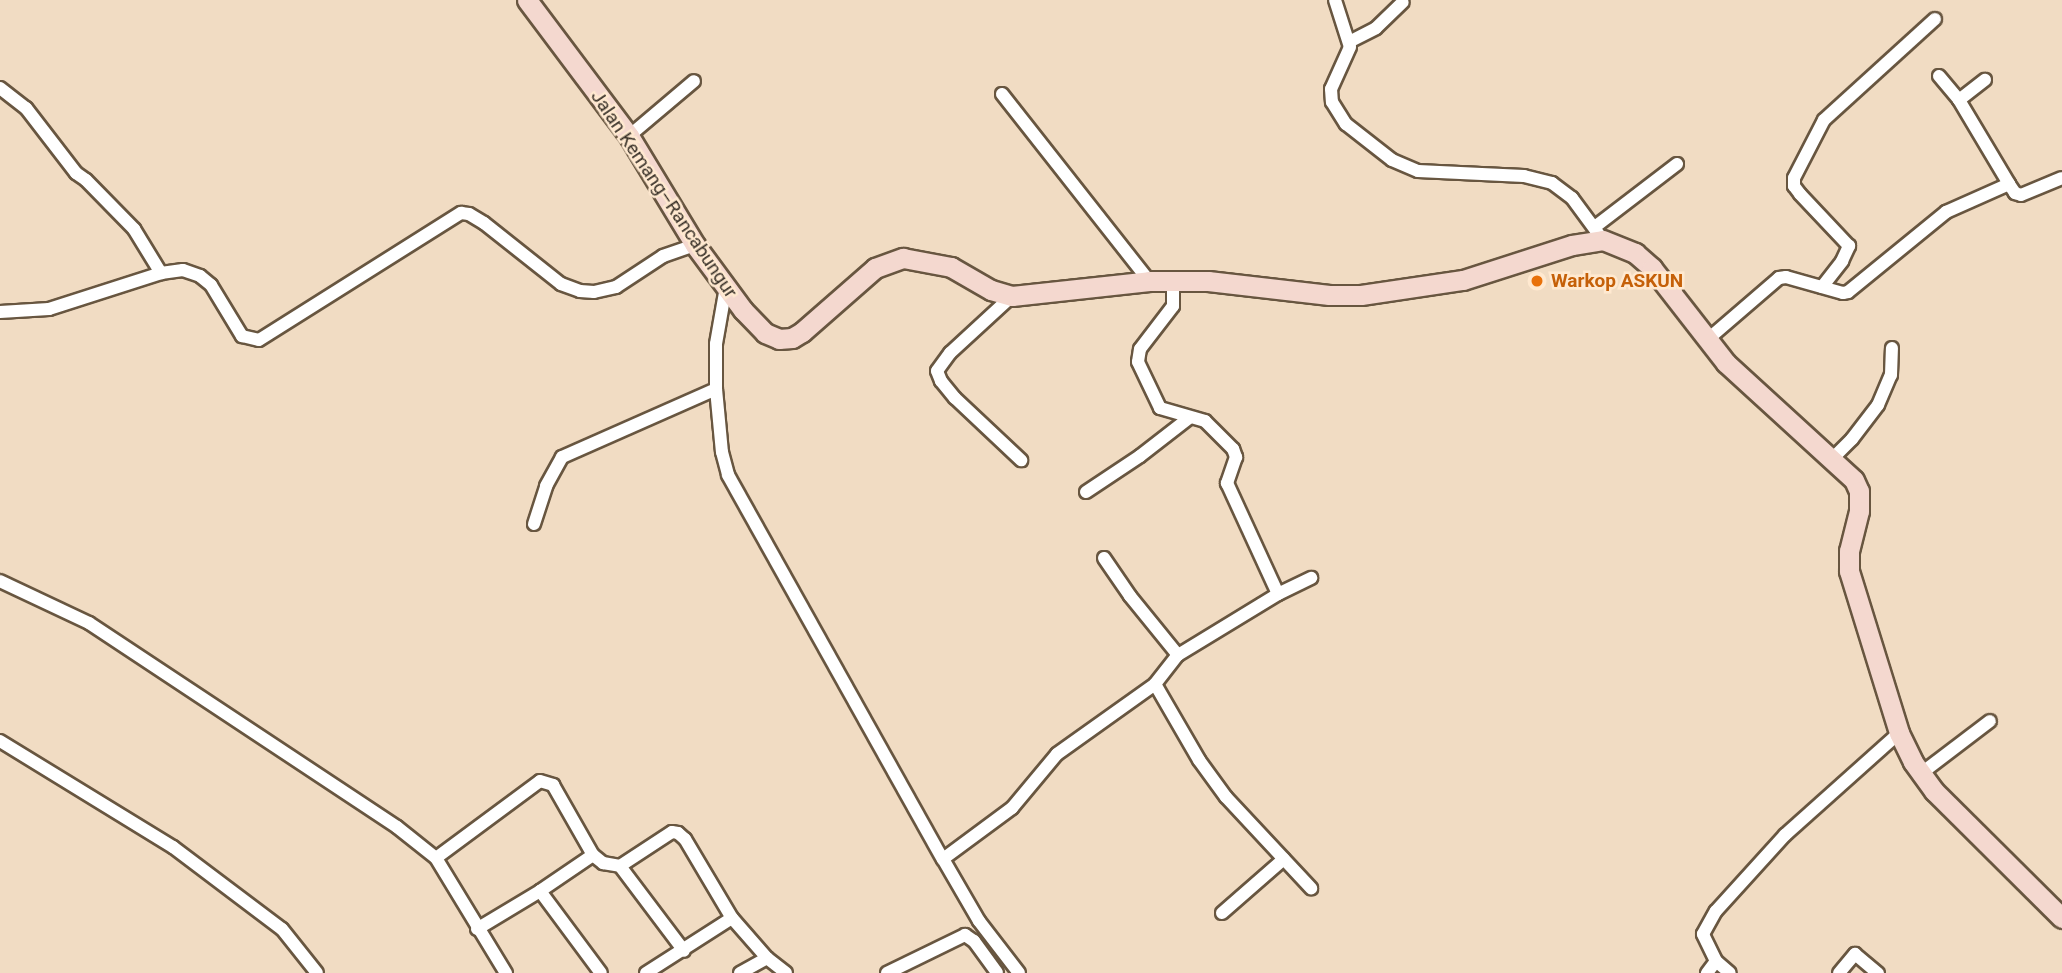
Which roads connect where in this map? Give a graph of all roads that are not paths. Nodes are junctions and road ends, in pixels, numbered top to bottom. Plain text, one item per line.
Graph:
1 (527, 0) edge
2 (1335, 0) edge
3 (1404, 2) dead end
4 (1935, 19) dead end
5 (1349, 42) junction
6 (1939, 76) dead end
7 (1985, 80) dead end
8 (694, 81) dead end
9 (0, 88) edge
10 (1002, 94) dead end
11 (1959, 100) junction
12 (629, 136) junction
13 (1677, 164) dead end
14 (2062, 178) edge
15 (2009, 184) junction
16 (1600, 229) junction
17 (695, 245) junction
18 (161, 273) junction
19 (1149, 281) junction
20 (1172, 281) junction
21 (726, 287) junction
22 (1822, 287) junction
23 (1012, 296) junction
24 (0, 312) edge
25 (1713, 335) junction
26 (1892, 348) dead end
27 (716, 389) junction
28 (1189, 418) junction
29 (1836, 455) junction
30 (1021, 460) dead end
31 (1086, 492) dead end
32 (534, 524) dead end
33 (1104, 558) dead end
34 (1311, 578) dead end
35 (0, 581) edge
36 (1278, 594) junction
37 (1178, 655) junction
38 (1155, 684) junction
39 (1990, 721) dead end
40 (1899, 733) junction
41 (0, 741) edge
42 (1924, 771) junction
43 (593, 855) junction
44 (436, 858) junction
45 (943, 859) junction
46 (1284, 859) junction
47 (620, 866) junction
48 (1311, 888) dead end
49 (540, 891) junction
50 (1222, 913) dead end
51 (732, 918) junction
52 (2062, 918) edge
53 (477, 929) junction
54 (684, 950) junction
55 (767, 958) junction
56 (1716, 961) junction
57 (317, 973) edge
58 (506, 973) edge
59 (601, 973) edge
60 (646, 973) edge
61 (740, 973) edge
62 (786, 973) edge
63 (887, 973) edge
64 (997, 973) edge
65 (1019, 973) edge
66 (1707, 973) edge
67 (1730, 973) edge
68 (1839, 973) edge
69 (1878, 973) edge

1 - 12 street, Jalan Kemang–Rancabungur
2 - 5 street
3 - 5 street
4 - 22 street
5 - 16 street
6 - 11 street
7 - 11 street
8 - 12 street
9 - 18 street
10 - 19 street
11 - 15 street
12 - 17 street, Jalan Kemang–Rancabungur
13 - 16 street
14 - 15 street
15 - 22 street
16 - 20 street, Jalan Kemang–Rancabungur
16 - 25 street
17 - 18 street
17 - 21 street, Jalan Kemang–Rancabungur
18 - 24 street
19 - 20 street, Jalan Kemang–Rancabungur
19 - 23 street, Jalan Kemang–Rancabungur
20 - 28 street
21 - 23 street, Jalan Kemang–Rancabungur
21 - 27 street
22 - 25 street
23 - 30 street
25 - 29 street
26 - 29 street
27 - 32 street
27 - 45 street
28 - 31 street
28 - 36 street
29 - 40 street
33 - 37 street
34 - 36 street
35 - 44 street
36 - 37 street
37 - 38 street
38 - 45 street
38 - 46 street
39 - 42 street
40 - 42 street
40 - 56 street
41 - 57 street
42 - 52 street
43 - 44 street
43 - 47 street
43 - 49 street
44 - 53 street
45 - 65 street
46 - 48 street
46 - 50 street
47 - 51 street
47 - 54 street
49 - 53 street
49 - 59 street
51 - 54 street
51 - 55 street
53 - 58 street
54 - 60 street
55 - 61 street
55 - 62 street
56 - 66 street
56 - 67 street
63 - 64 street
68 - 69 street

